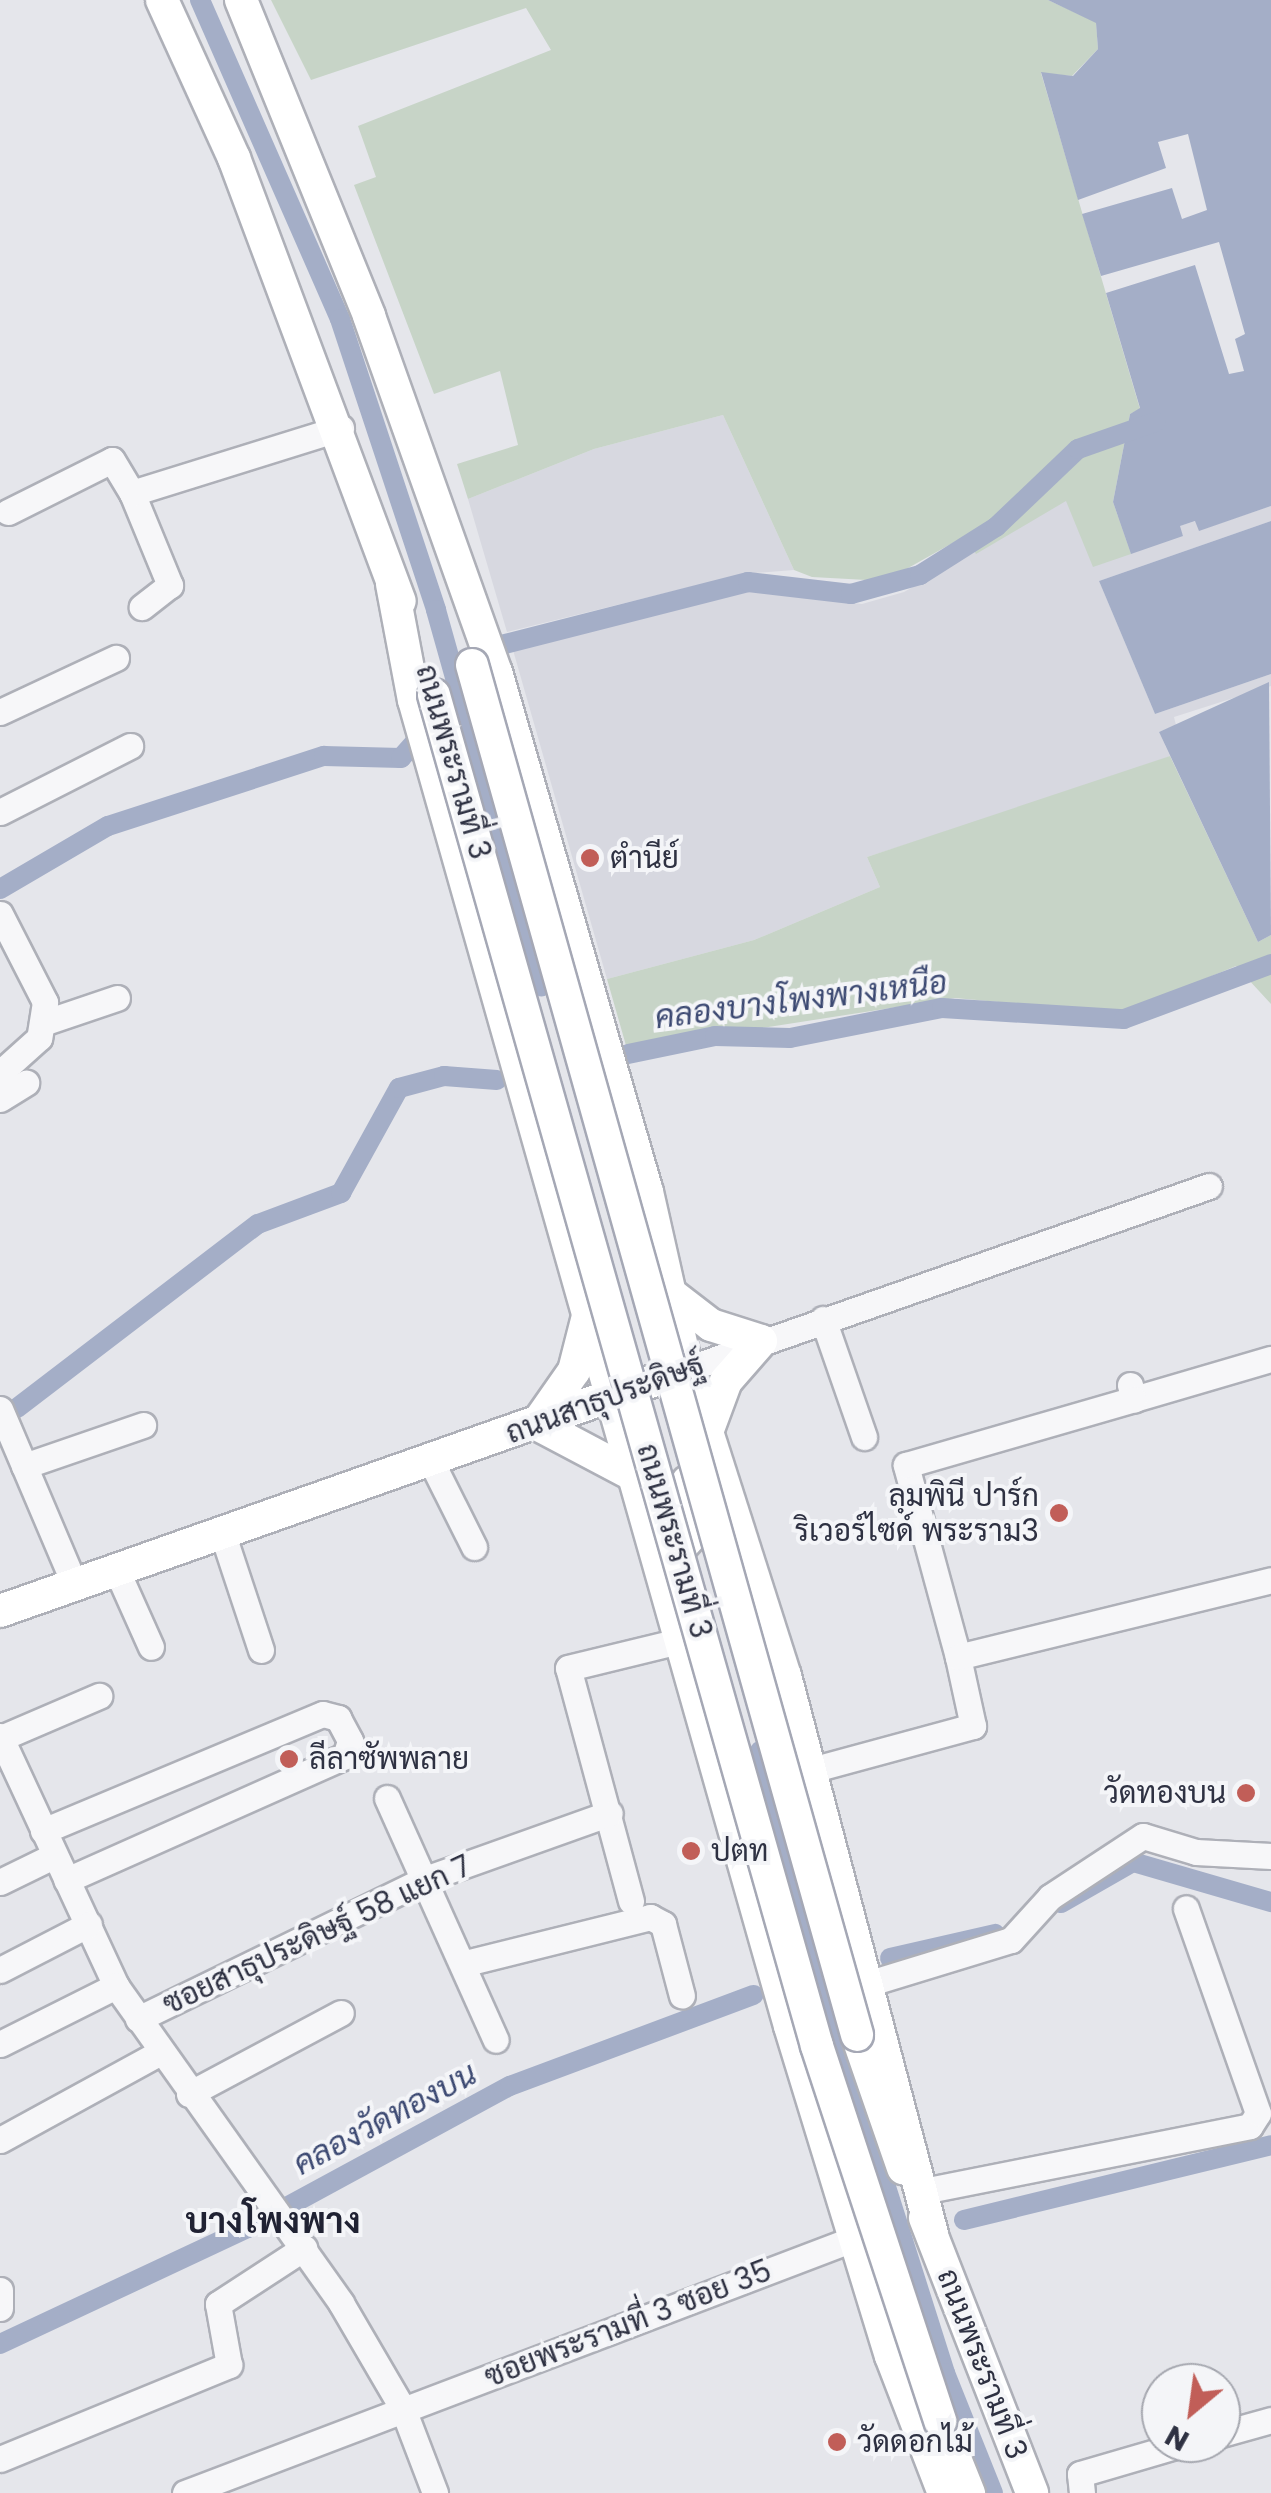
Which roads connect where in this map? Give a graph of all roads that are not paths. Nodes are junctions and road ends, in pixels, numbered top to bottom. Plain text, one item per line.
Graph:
1 (162, 0) edge
2 (241, 0) edge
3 (341, 428) junction
4 (132, 493) junction
5 (8, 512) dead end
6 (142, 607) dead end
7 (116, 658) dead end
8 (484, 659) junction
9 (424, 698) junction
10 (0, 712) edge
11 (130, 746) dead end
12 (0, 812) edge
13 (0, 914) edge
14 (10, 951) edge
15 (116, 998) dead end
16 (43, 1023) junction
17 (0, 1073) edge
18 (26, 1083) dead end
19 (0, 1099) edge
20 (634, 1145) junction
21 (550, 1176) junction
22 (1209, 1186) dead end
23 (647, 1192) junction
24 (668, 1292) junction
25 (588, 1316) junction
26 (822, 1319) junction
27 (762, 1341) junction
28 (1271, 1359) edge
29 (672, 1374) junction
30 (614, 1395) junction
31 (0, 1408) edge
32 (537, 1424) junction
33 (143, 1425) dead end
34 (707, 1432) junction
35 (864, 1437) dead end
36 (432, 1463) junction
37 (24, 1466) junction
38 (640, 1479) junction
39 (223, 1535) junction
40 (474, 1547) dead end
41 (664, 1566) junction
42 (117, 1571) junction
43 (1271, 1580) edge
44 (74, 1586) junction
45 (765, 1605) junction
46 (0, 1612) edge
47 (682, 1636) junction
48 (151, 1648) dead end
49 (262, 1650) dead end
50 (958, 1657) junction
51 (99, 1696) dead end
52 (0, 1737) edge
53 (810, 1770) junction
54 (388, 1798) dead end
55 (610, 1814) junction
56 (44, 1831) junction
57 (55, 1855) junction
58 (1271, 1856) edge
59 (425, 1879) junction
60 (66, 1880) junction
61 (0, 1882) edge
62 (631, 1901) dead end
63 (1186, 1908) dead end
64 (88, 1924) junction
65 (466, 1963) junction
66 (0, 1970) edge
67 (870, 1984) junction
68 (116, 1986) junction
69 (682, 1996) dead end
70 (341, 2014) dead end
71 (138, 2019) junction
72 (496, 2040) dead end
73 (0, 2044) edge
74 (160, 2052) junction
75 (189, 2094) junction
76 (0, 2140) edge
77 (923, 2192) junction
78 (932, 2234) junction
79 (853, 2239) junction
80 (304, 2248) junction
81 (0, 2290) edge
82 (0, 2308) edge
83 (403, 2409) junction
84 (1271, 2420) edge
85 (1241, 2428) edge
86 (1141, 2456) edge
87 (0, 2459) edge
88 (189, 2492) edge
89 (436, 2493) edge
90 (944, 2493) edge
91 (970, 2493) edge
92 (1032, 2493) edge
93 (1082, 2493) edge

1 - 3 main road, ถนนพระรามที่ 3
2 - 8 main road, ถนนพระรามที่ 3
3 - 4 street
3 - 9 main road, ถนนพระรามที่ 3
4 - 5 street
4 - 6 street
7 - 10 street
8 - 20 main road, ถนนพระรามที่ 3
8 - 78 main road, ถนนพระรามที่ 3, bridge
9 - 21 main road, ถนนพระรามที่ 3
9 - 91 main road, ถนนพระรามที่ 3, bridge
11 - 12 street
13 - 14 street
14 - 16 street
15 - 16 street
16 - 17 street
18 - 19 street
20 - 21 main road
20 - 23 main road, ถนนพระรามที่ 3
21 - 25 main road, ถนนพระรามที่ 3
22 - 26 street, ถนนสาธุประดิษฐ์
23 - 24 main road, ถนนพระรามที่ 3
23 - 29 main road
24 - 27 main road
24 - 29 main road, ถนนพระรามที่ 3
25 - 30 main road, ถนนพระรามที่ 3
25 - 32 main road
26 - 27 street, ถนนสาธุประดิษฐ์
26 - 35 street
27 - 29 street, ถนนสาธุประดิษฐ์
27 - 34 main road
28 - 50 street
29 - 30 main road, ถนนสาธุประดิษฐ์
29 - 34 main road, ถนนพระรามที่ 3
29 - 41 main road
30 - 32 main road, ถนนสาธุประดิษฐ์
30 - 38 main road, ถนนพระรามที่ 3
31 - 37 street
32 - 36 main road, ถนนสาธุประดิษฐ์
32 - 38 main road
33 - 37 street
34 - 45 main road, ถนนพระรามที่ 3
36 - 39 main road, ถนนสาธุประดิษฐ์
36 - 40 street
37 - 44 street
38 - 41 main road, ถนนพระรามที่ 3
39 - 42 main road, ถนนสาธุประดิษฐ์
39 - 49 street
41 - 47 main road, ถนนพระรามที่ 3
42 - 44 main road, ถนนสาธุประดิษฐ์
42 - 48 street
43 - 50 street
44 - 46 main road, ถนนสาธุประดิษฐ์
45 - 47 main road
45 - 53 main road, ถนนพระรามที่ 3
47 - 55 street
47 - 79 main road, ถนนพระรามที่ 3
50 - 53 street
51 - 52 street
52 - 56 street
53 - 67 main road, ถนนพระรามที่ 3
54 - 59 street
55 - 59 street, ซอยสาธุประดิษฐ์ 58 แยก 7
55 - 62 street
56 - 57 street
56 - 60 street
57 - 60 street
57 - 61 street
58 - 67 street
59 - 65 street
59 - 71 street, ซอยสาธุประดิษฐ์ 58 แยก 7
60 - 64 street
63 - 77 street
64 - 66 street
64 - 68 street
65 - 69 street
65 - 72 street
67 - 77 main road, ถนนพระรามที่ 3
68 - 71 street
68 - 73 street
70 - 75 street
71 - 74 street
74 - 75 street
74 - 76 street
75 - 80 street
77 - 78 main road, ถนนพระรามที่ 3
78 - 92 main road, ถนนพระรามที่ 3
79 - 83 street, ซอยพระรามที่ 3 ซอย 35
79 - 90 main road, ถนนพระรามที่ 3
80 - 83 street
80 - 87 street
81 - 82 street
83 - 88 street, ซอยพระรามที่ 3 ซอย 35
83 - 89 street
84 - 85 street
86 - 93 street

